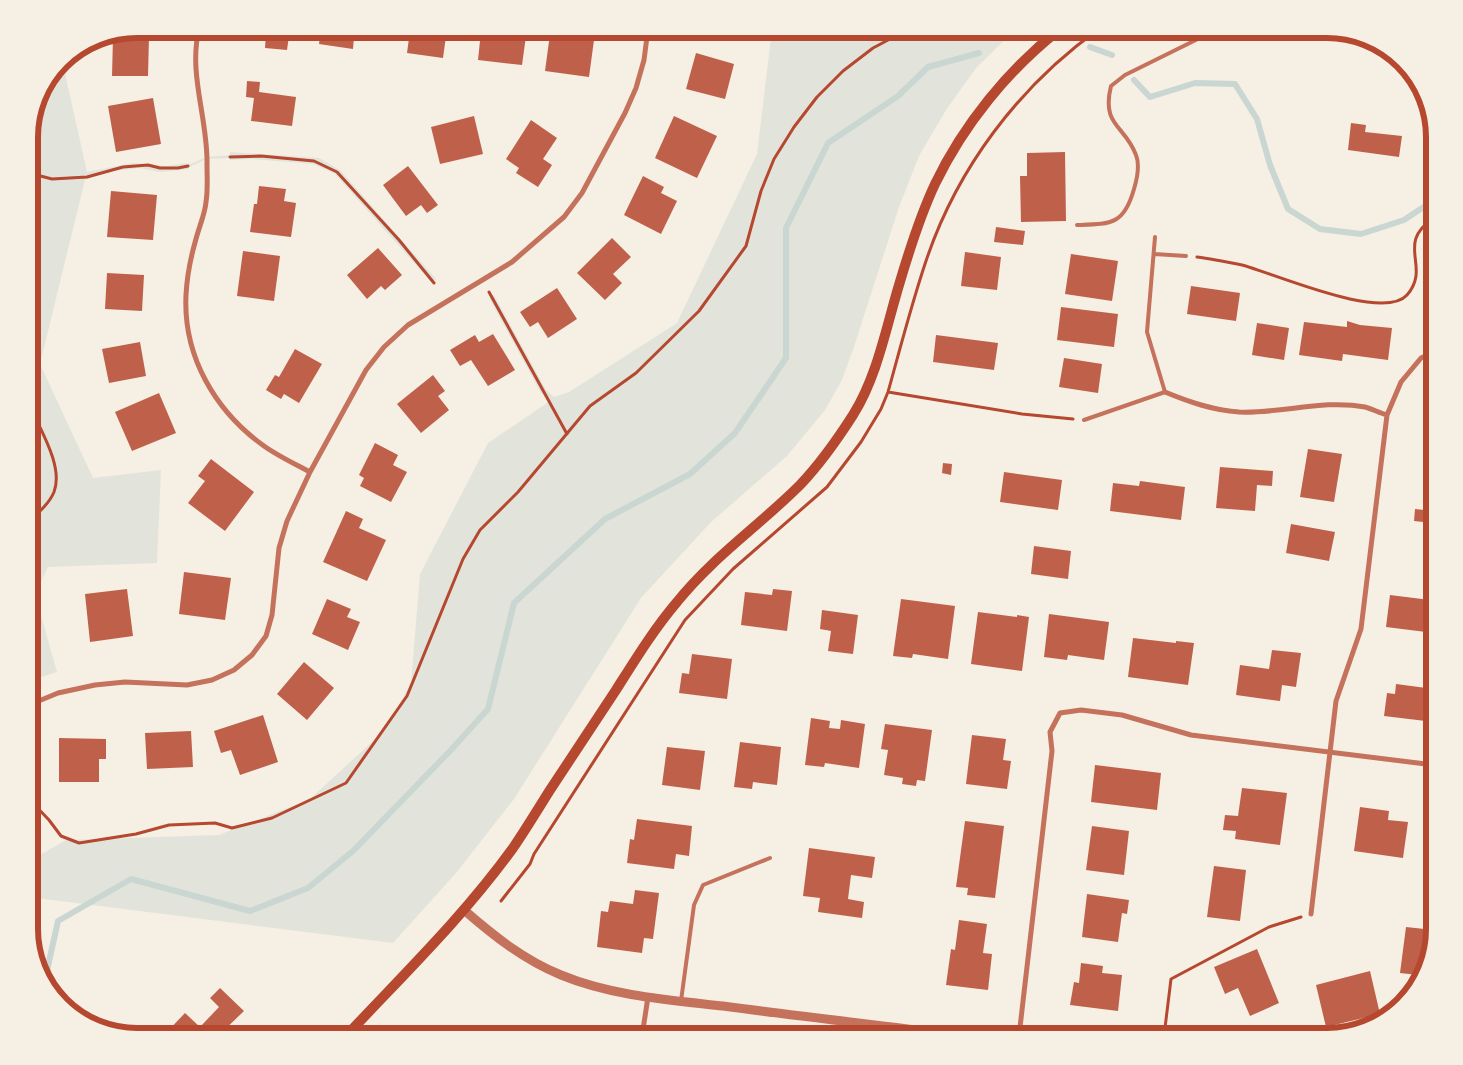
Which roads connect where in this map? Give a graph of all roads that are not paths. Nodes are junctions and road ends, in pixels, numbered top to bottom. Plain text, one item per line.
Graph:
1 (196, 38) edge
2 (647, 38) edge
3 (1050, 38) edge
4 (1200, 38) edge
5 (1077, 225) dead end
6 (1156, 237) dead end
7 (1154, 254) junction
8 (1186, 256) road end
9 (1426, 356) edge
10 (1165, 392) junction
11 (1387, 416) junction
12 (1084, 420) road end
13 (310, 472) junction
14 (38, 701) edge
15 (1329, 752) junction
16 (1426, 764) edge
17 (770, 858) dead end
18 (464, 910) junction
19 (1311, 914) road end
20 (648, 997) junction
21 (681, 1001) junction
22 (873, 1025) junction
23 (353, 1028) edge
24 (643, 1028) edge
25 (872, 1028) edge
26 (899, 1028) edge
27 (1020, 1028) edge

1 - 13 street
2 - 13 street
3 - 18 main road
4 - 5 lane
6 - 7 lane
7 - 8 lane
7 - 10 lane
9 - 11 street
10 - 11 street
10 - 12 lane
11 - 15 street
13 - 14 street
15 - 16 street
15 - 19 street
15 - 27 street
17 - 21 lane
18 - 20 street
18 - 23 main road
20 - 21 street
20 - 24 street
21 - 22 street
22 - 25 street
22 - 26 street

